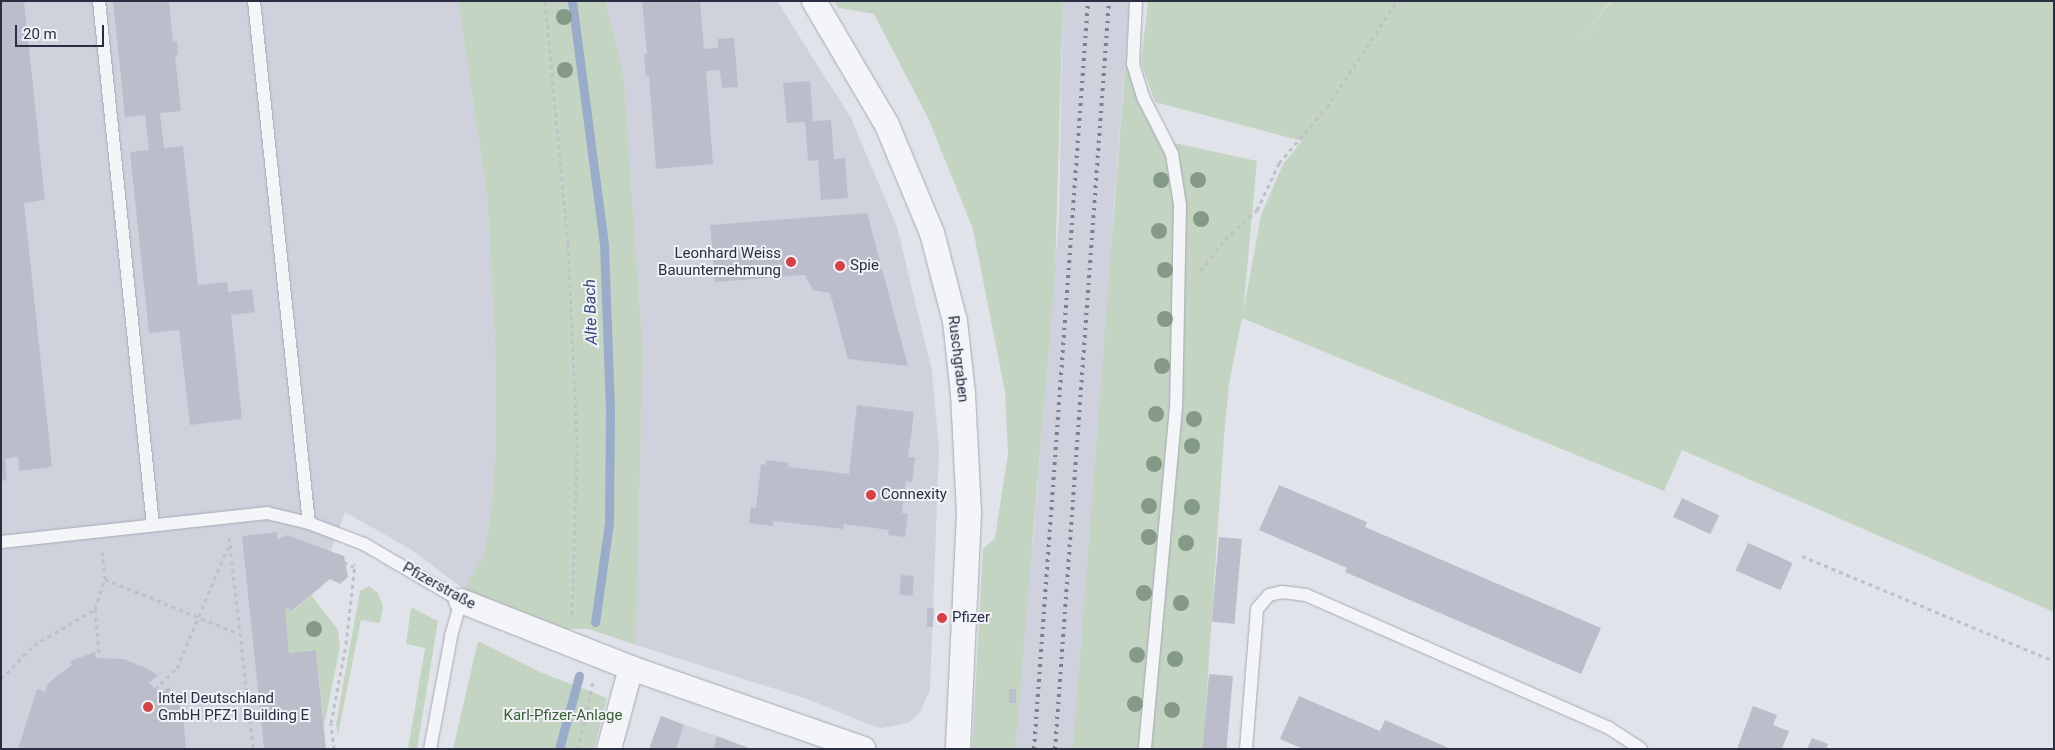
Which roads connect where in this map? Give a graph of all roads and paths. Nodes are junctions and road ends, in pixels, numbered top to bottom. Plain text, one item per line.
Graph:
1 (99, 1) edge
2 (254, 1) edge
3 (545, 1) edge
4 (814, 1) edge
5 (1136, 1) edge
6 (1397, 1) edge
7 (1178, 298) junction
8 (227, 517) junction
9 (309, 523) junction
10 (153, 524) junction
11 (99, 529) junction
12 (1, 542) edge
13 (230, 544) junction
14 (364, 544) junction
15 (1802, 556) dead end
16 (105, 579) junction
17 (461, 602) junction
18 (95, 609) junction
19 (198, 617) junction
20 (238, 633) junction
21 (571, 645) junction
22 (99, 652) dead end
23 (599, 655) junction
24 (2054, 661) edge
25 (630, 668) junction
26 (1, 679) edge
27 (155, 688) dead end
28 (253, 749) edge
29 (334, 749) edge
30 (430, 749) edge
31 (578, 749) edge
32 (609, 749) edge
33 (863, 749) edge
34 (958, 749) edge
35 (1146, 749) edge
36 (1246, 749) edge
37 (1641, 749) edge

1 - 10 lane
2 - 9 lane
3 - 21 path
4 - 34 street, Ruschgraben
5 - 7 lane
6 - 7 path
7 - 35 lane
8 - 9 lane, Pfizerstraße
8 - 10 lane, Pfizerstraße
8 - 13 path
9 - 14 lane, Pfizerstraße
10 - 11 lane, Pfizerstraße
11 - 12 lane, Pfizerstraße
11 - 16 path
13 - 19 path
13 - 20 path
14 - 17 lane, Pfizerstraße
14 - 29 path
15 - 24 path
16 - 18 path
16 - 19 path
17 - 21 street, Pfizerstraße
17 - 30 lane
18 - 22 path
18 - 26 path
19 - 20 path
19 - 27 path
20 - 28 path
21 - 23 street, Pfizerstraße
23 - 25 street, Pfizerstraße
23 - 31 path
25 - 32 street
25 - 33 street, Pfizerstraße
36 - 37 lane

